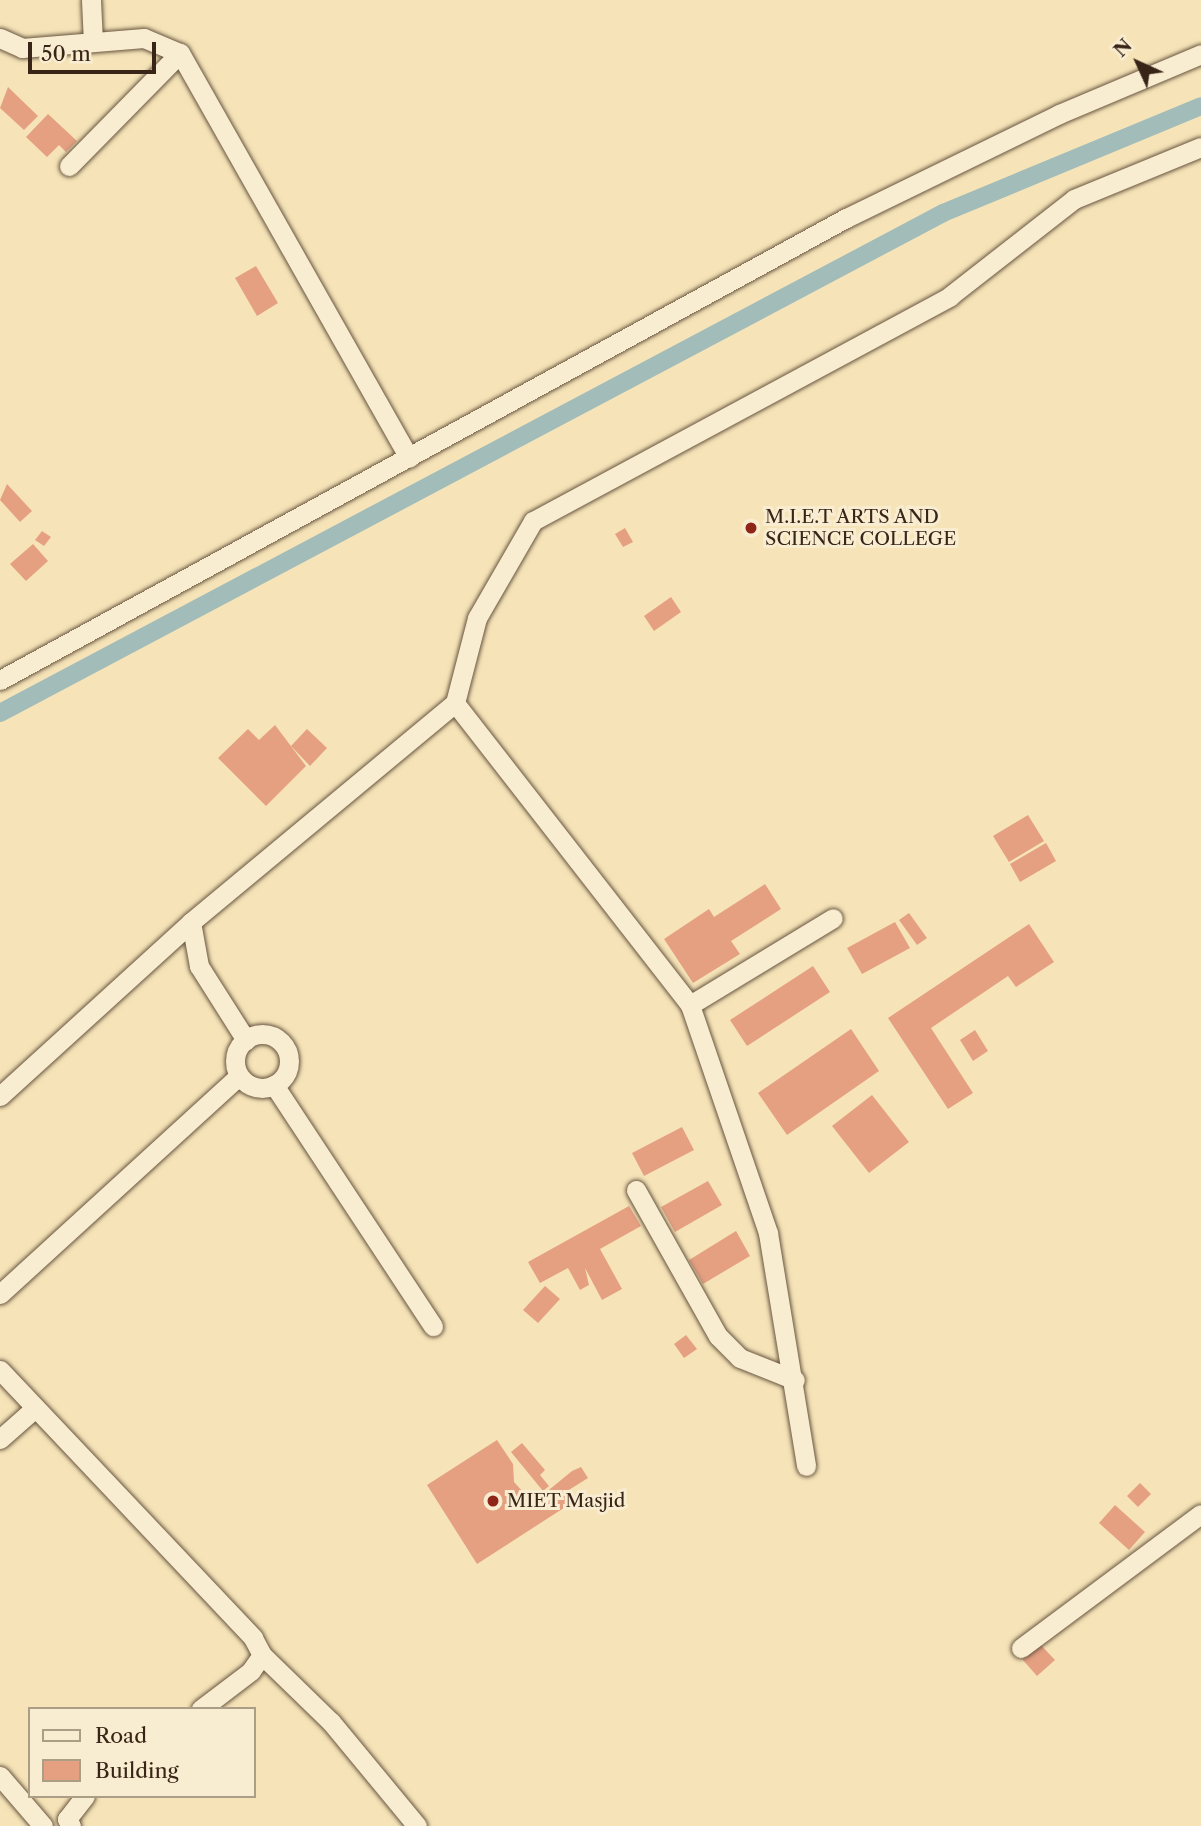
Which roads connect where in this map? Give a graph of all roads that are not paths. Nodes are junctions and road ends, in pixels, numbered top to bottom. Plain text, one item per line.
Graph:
1 (90, 0) edge
2 (0, 38) edge
3 (93, 42) junction
4 (180, 53) junction
5 (1201, 54) edge
6 (1201, 148) edge
7 (69, 166) dead end
8 (409, 458) junction
9 (0, 680) edge
10 (455, 703) junction
11 (833, 918) dead end
12 (191, 922) junction
13 (690, 1005) junction
14 (246, 1040) junction
15 (239, 1076) junction
16 (274, 1085) junction
17 (0, 1096) edge
18 (636, 1190) dead end
19 (0, 1294) edge
20 (433, 1326) dead end
21 (0, 1370) edge
22 (794, 1380) junction
23 (35, 1408) junction
24 (0, 1439) edge
25 (806, 1466) dead end
26 (1200, 1518) edge
27 (1021, 1648) dead end
28 (262, 1655) junction
29 (204, 1707) edge
30 (0, 1776) edge
31 (84, 1798) edge
32 (65, 1824) edge
33 (43, 1826) edge
34 (417, 1826) edge

1 - 3 street
2 - 3 street
3 - 4 street
4 - 7 street
4 - 8 street
5 - 8 street
6 - 10 street
8 - 9 street
10 - 12 street
10 - 13 street
11 - 13 street
12 - 14 street
12 - 17 street
13 - 22 street
14 - 15 street
14 - 16 street
15 - 16 street
15 - 19 street
16 - 20 street
18 - 22 street
21 - 23 street
22 - 25 street
23 - 24 street
23 - 28 street
26 - 27 street
28 - 29 street
28 - 34 street
30 - 33 street
31 - 32 street

